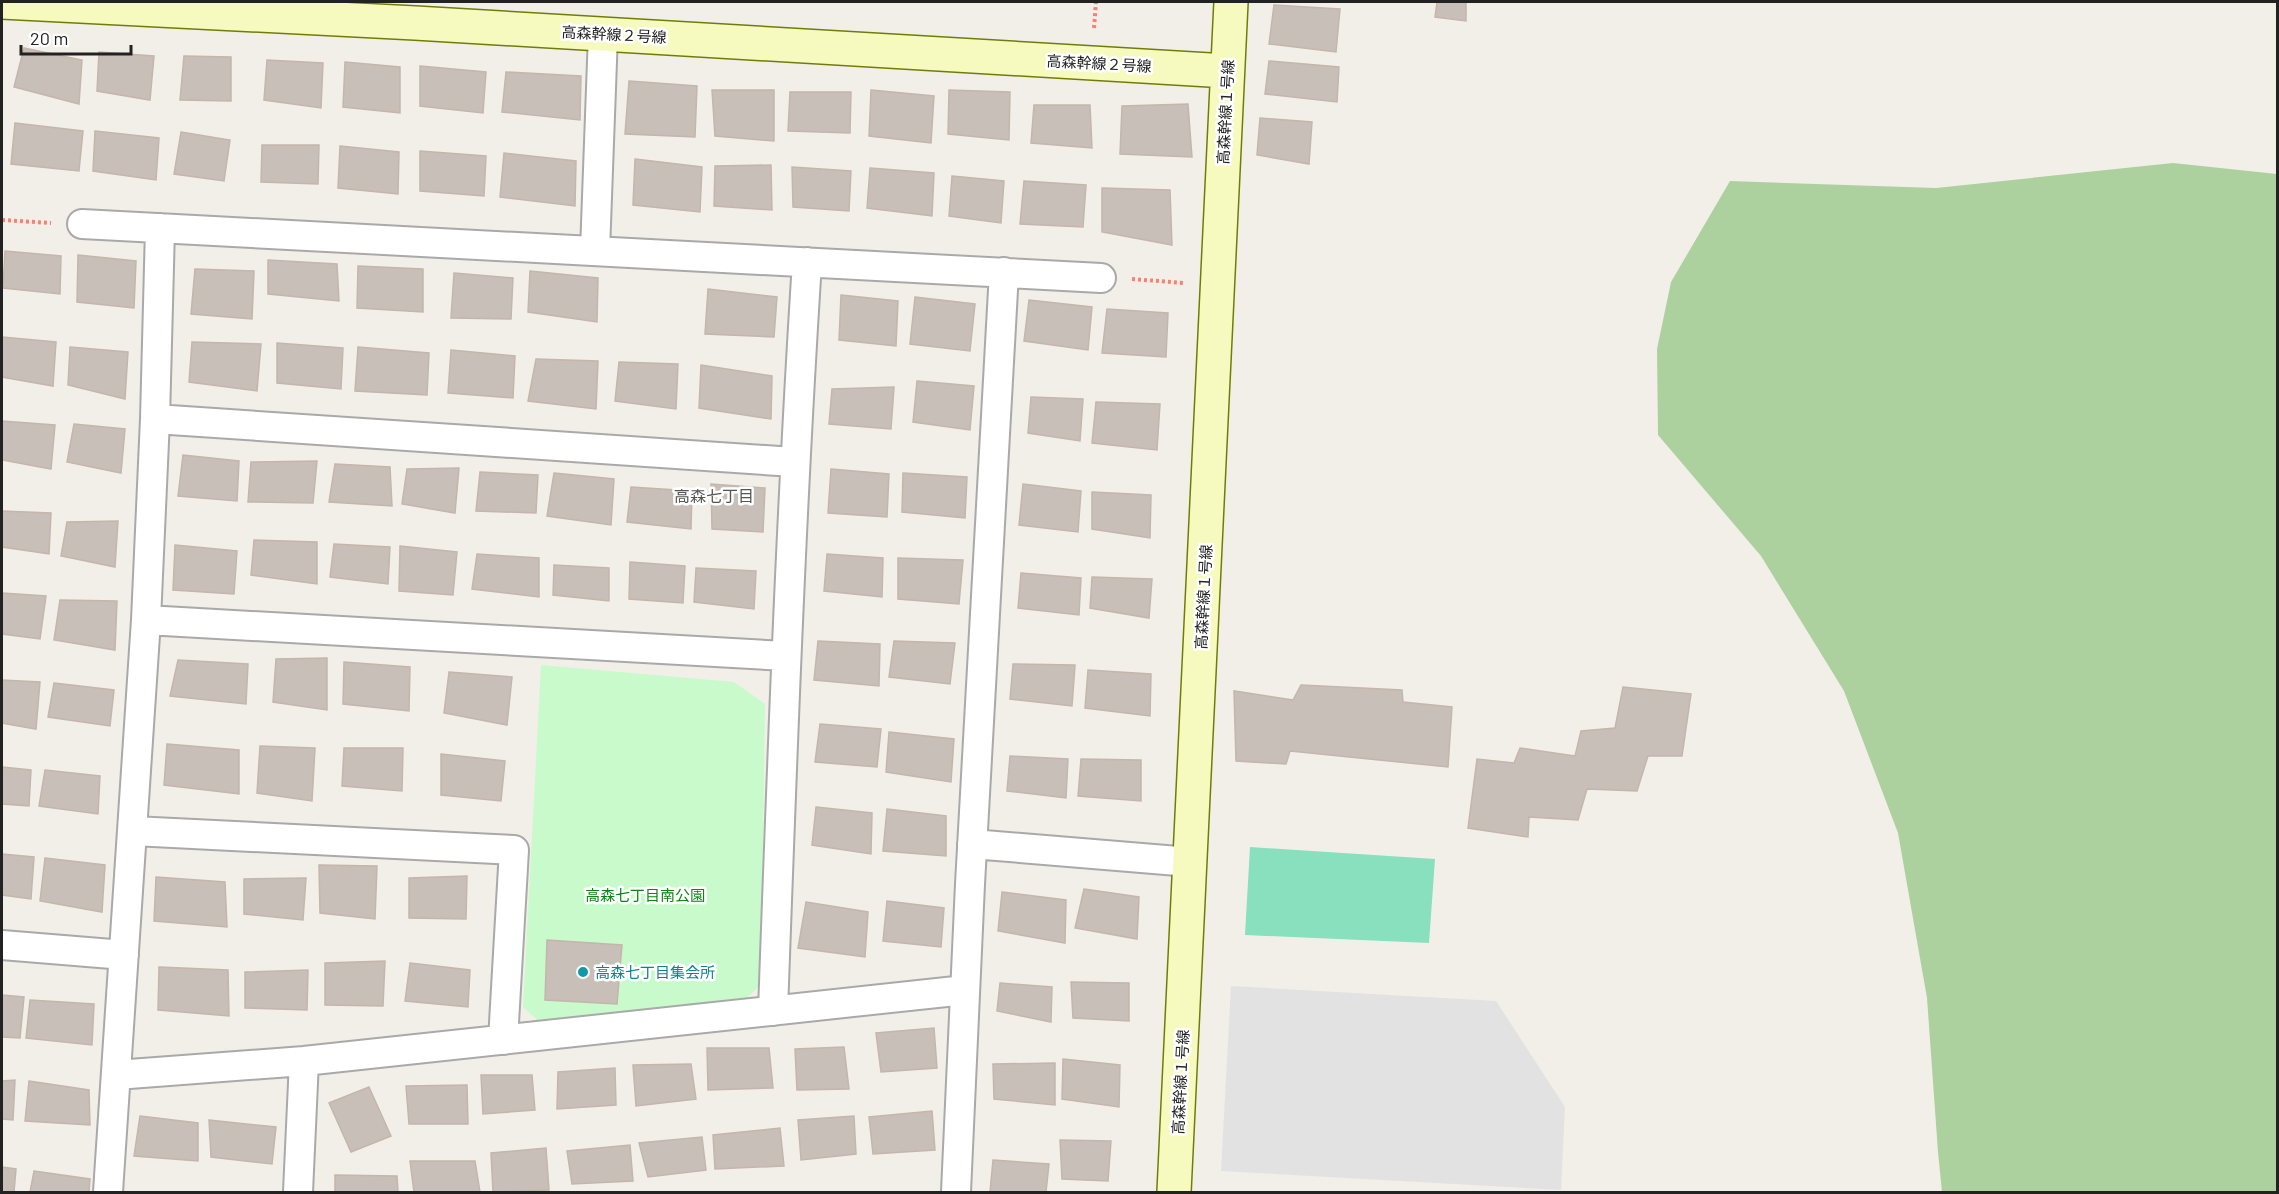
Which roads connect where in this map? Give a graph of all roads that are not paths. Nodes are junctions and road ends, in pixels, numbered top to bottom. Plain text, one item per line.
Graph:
1 (2, 2) edge
2 (1231, 2) edge
3 (416, 12) edge
4 (603, 34) junction
5 (1227, 70) junction
6 (81, 224) road end
7 (160, 228) junction
8 (595, 251) junction
9 (807, 262) junction
10 (1004, 272) junction
11 (1101, 278) road end
12 (155, 419) junction
13 (794, 462) junction
14 (146, 621) junction
15 (785, 656) junction
16 (133, 831) junction
17 (972, 844) junction
18 (1190, 862) junction
19 (2, 945) edge
20 (124, 955) junction
21 (965, 990) junction
22 (773, 1011) junction
23 (503, 1040) junction
24 (304, 1061) junction
25 (116, 1075) junction
26 (108, 1192) edge
27 (298, 1192) edge
28 (957, 1192) edge
29 (1174, 1192) edge

1 - 3 street, 高森幹線２号線
2 - 5 street, 高森幹線１号線
3 - 4 street, 高森幹線２号線
4 - 5 street, 高森幹線２号線
4 - 8 street
5 - 18 street, 高森幹線１号線
6 - 7 street
7 - 8 street
7 - 12 street
8 - 9 street
9 - 10 street
9 - 13 street
10 - 11 street
10 - 17 street
12 - 13 street
12 - 14 street
13 - 15 street
14 - 15 street
14 - 16 street
15 - 22 street
16 - 20 street
16 - 23 street
17 - 18 street
17 - 21 street
18 - 29 street, 高森幹線１号線
19 - 20 street
20 - 25 street
21 - 22 street
21 - 28 street
22 - 23 street
23 - 24 street
24 - 25 street
24 - 27 street
25 - 26 street

